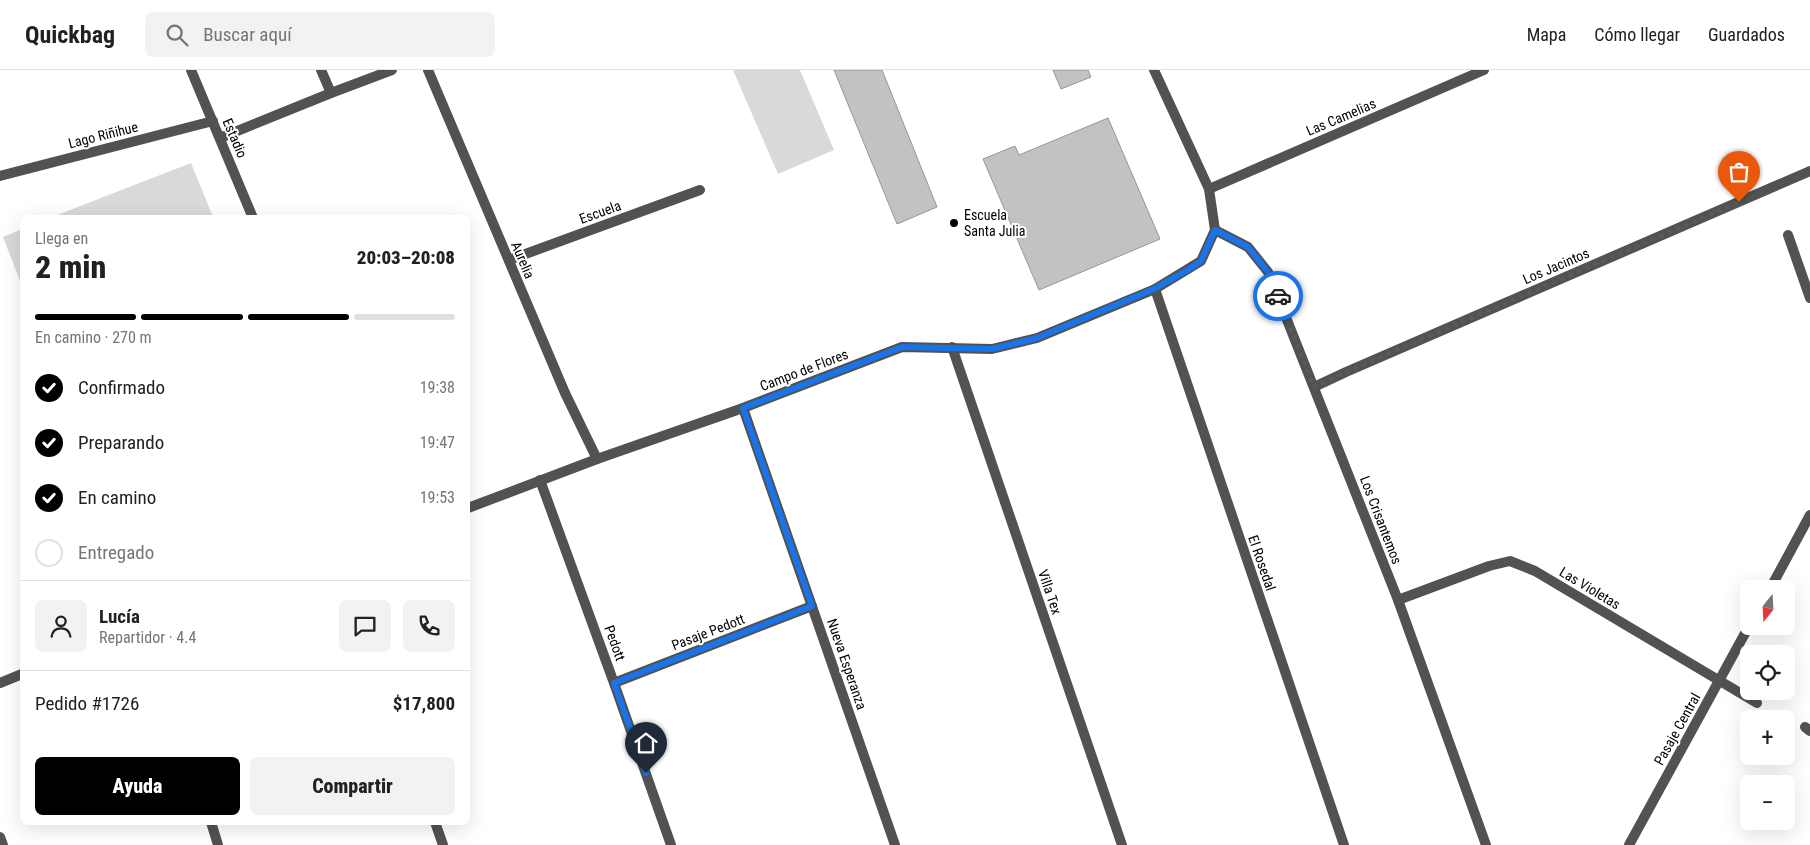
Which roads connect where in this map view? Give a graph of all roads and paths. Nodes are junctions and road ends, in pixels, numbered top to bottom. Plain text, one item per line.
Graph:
1 (191, 70) edge
2 (321, 70) edge
3 (392, 70) edge
4 (428, 70) edge
5 (1154, 70) edge
6 (1484, 70) edge
7 (331, 93) junction
8 (213, 121) junction
9 (220, 138) junction
10 (1810, 171) edge
11 (0, 176) edge
12 (1208, 189) junction
13 (700, 190) dead end
14 (252, 215) edge
15 (1215, 230) junction
16 (1788, 236) dead end
17 (509, 260) junction
18 (1154, 289) junction
19 (1810, 298) edge
20 (952, 347) junction
21 (1314, 387) junction
22 (743, 408) junction
23 (596, 459) junction
24 (540, 480) junction
25 (470, 507) edge
26 (1810, 515) edge
27 (1775, 580) edge
28 (1398, 600) junction
29 (812, 606) junction
30 (1745, 635) edge
31 (20, 675) edge
32 (1720, 680) junction
33 (0, 683) edge
34 (614, 683) junction
35 (1757, 703) dead end
36 (211, 825) edge
37 (436, 825) edge
38 (0, 837) edge
39 (3, 845) edge
40 (218, 845) edge
41 (443, 845) edge
42 (671, 845) edge
43 (895, 845) edge
44 (1122, 845) edge
45 (1344, 845) edge
46 (1486, 845) edge
47 (1629, 845) edge

1 - 8 street, Estadio
2 - 7 street
3 - 7 street
4 - 17 street, Aurelia
5 - 12 street
6 - 12 street, Las Camelias
7 - 9 street
8 - 9 street, Estadio
8 - 11 street, Lago Riñihue
9 - 14 street, Estadio
10 - 21 street, Los Jacintos
12 - 15 street
13 - 17 street, Escuela
15 - 18 street
15 - 21 street, Los Crisantemos
16 - 19 street
17 - 23 street, Aurelia
18 - 20 street, Campo de Flores
18 - 45 street, El Rosedal
20 - 22 street, Campo de Flores
20 - 44 street, Villa Tex
21 - 28 street, Los Crisantemos
22 - 23 street, Campo de Flores
22 - 29 street, Nueva Esperanza
23 - 24 street, Campo de Flores
24 - 25 street, Campo de Flores
24 - 34 street, Pedott
26 - 27 street
28 - 32 street, Las Violetas
28 - 46 street, Los Crisantemos
29 - 34 street, Pasaje Pedott
29 - 43 street, Nueva Esperanza
30 - 32 street, Pasaje Central
31 - 33 street
32 - 35 street, Las Violetas
32 - 47 street, Pasaje Central
34 - 42 street, Pedott
36 - 40 street
37 - 41 street
38 - 39 street

